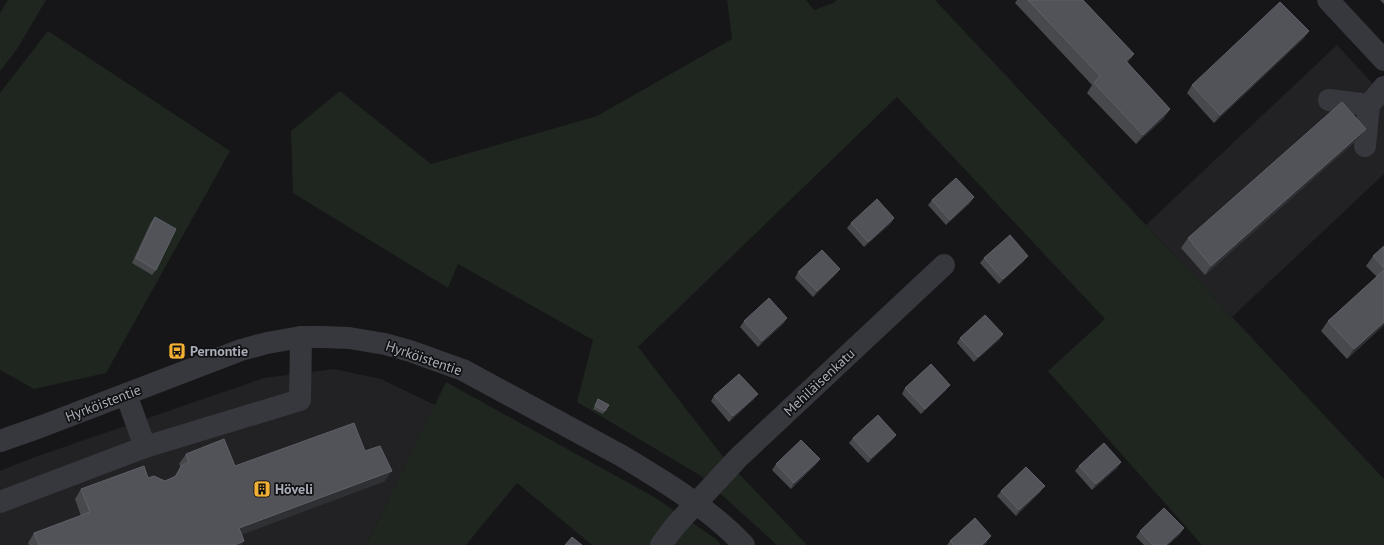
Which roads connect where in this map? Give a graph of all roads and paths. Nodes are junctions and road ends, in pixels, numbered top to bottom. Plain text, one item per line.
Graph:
1 (1328, 0) edge
2 (1384, 60) edge
3 (1384, 87) edge
4 (1329, 100) dead end
5 (1369, 105) junction
6 (1365, 146) edge
7 (944, 265) dead end
8 (301, 337) junction
9 (126, 394) junction
10 (0, 441) edge
11 (145, 447) junction
12 (0, 502) edge
13 (697, 503) junction
14 (661, 545) edge
15 (744, 545) edge

1 - 2 street
3 - 5 street
4 - 5 street
5 - 6 street
7 - 13 street, Mehiläisenkatu
8 - 9 street, Hyrköistentie
8 - 11 street
8 - 13 street, Hyrköistentie
9 - 10 street, Hyrköistentie
9 - 11 street
11 - 12 street
13 - 14 street, Mehiläisenkatu
13 - 15 street, Hyrköistentie

